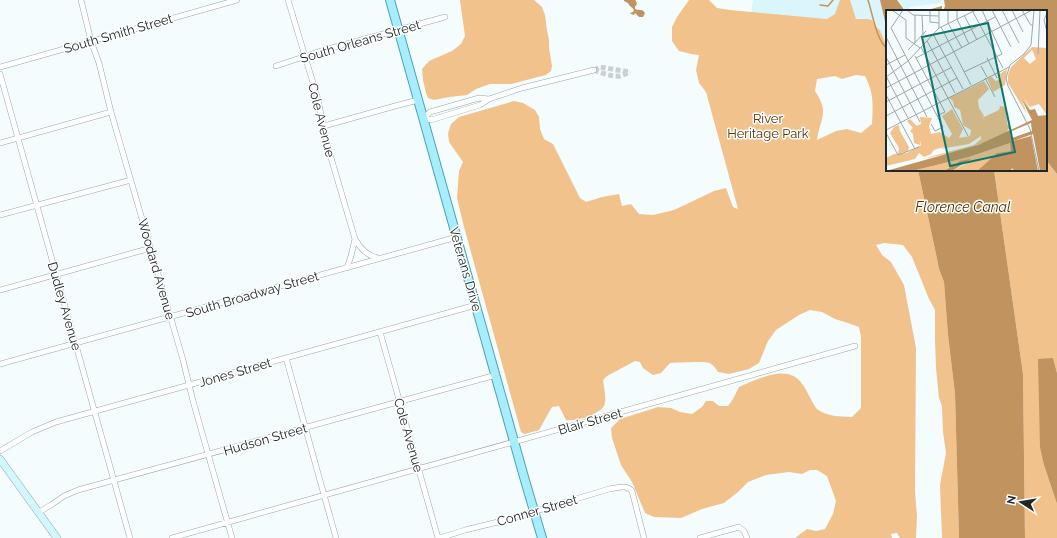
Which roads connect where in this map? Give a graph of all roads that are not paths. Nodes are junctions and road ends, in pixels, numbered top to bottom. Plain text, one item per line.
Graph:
1 (81, 0) edge
2 (237, 0) edge
3 (288, 0) edge
4 (390, 0) edge
5 (445, 17) dead end
6 (398, 30) junction
7 (92, 41) junction
8 (305, 56) junction
9 (276, 66) dead end
10 (0, 67) edge
11 (594, 70) dead end
12 (0, 74) edge
13 (489, 99) junction
14 (418, 100) junction
15 (111, 112) junction
16 (424, 118) junction
17 (324, 126) junction
18 (18, 138) junction
19 (0, 143) edge
20 (131, 180) junction
21 (37, 205) junction
22 (0, 214) edge
23 (457, 237) junction
24 (355, 239) junction
25 (151, 248) junction
26 (383, 258) junction
27 (347, 268) junction
28 (56, 275) junction
29 (0, 290) edge
30 (476, 305) junction
31 (170, 317) junction
32 (380, 332) junction
33 (75, 343) junction
34 (855, 346) dead end
35 (286, 358) junction
36 (0, 364) edge
37 (496, 374) junction
38 (188, 385) junction
39 (400, 401) junction
40 (94, 411) junction
41 (306, 427) junction
42 (514, 442) junction
43 (0, 451) edge
44 (208, 454) junction
45 (0, 459) edge
46 (418, 468) junction
47 (114, 480) junction
48 (324, 495) junction
49 (39, 512) junction
50 (534, 512) junction
51 (227, 522) junction
52 (57, 538) edge
53 (130, 538) edge
54 (172, 538) edge
55 (232, 538) edge
56 (336, 538) edge
57 (439, 538) edge
58 (542, 538) edge
59 (644, 538) edge
60 (700, 538) edge
61 (747, 538) edge

1 - 7 street, Woodard Avenue
2 - 7 street, South Smith Street
3 - 8 street, Cole Avenue
4 - 6 main road, Veterans Drive
5 - 6 street, South Orleans Street
6 - 8 street, South Orleans Street
6 - 14 main road, Veterans Drive
7 - 10 street, South Smith Street
7 - 15 street, Woodard Avenue
8 - 9 street, South Orleans Street
8 - 17 street, Cole Avenue
11 - 13 street
12 - 18 street, Dudley Avenue
13 - 16 street
13 - 16 street
14 - 16 main road, Veterans Drive
14 - 17 street
15 - 18 street
15 - 20 street, Woodard Avenue
16 - 23 main road, Veterans Drive
17 - 24 street, Cole Avenue
18 - 19 street
18 - 21 street, Dudley Avenue
20 - 21 street
20 - 25 street, Woodard Avenue
21 - 22 street
21 - 28 street, Dudley Avenue
23 - 26 street, South Broadway Street
23 - 30 main road, Veterans Drive
24 - 26 street, Cole Avenue
24 - 27 street
25 - 28 street
25 - 31 street, Woodard Avenue
26 - 27 street, South Broadway Street
27 - 31 street, South Broadway Street
28 - 29 street
28 - 33 street, Dudley Avenue
30 - 32 street, Jones Street
30 - 37 main road, Veterans Drive
31 - 33 street, South Broadway Street
31 - 38 street, Woodard Avenue
32 - 35 street, Jones Street
32 - 39 street, Cole Avenue
33 - 36 street, South Broadway Street
33 - 40 street, Dudley Avenue
34 - 42 street, Blair Street
35 - 38 street, Jones Street
35 - 41 street
37 - 39 street, Hudson Street
37 - 42 main road, Veterans Drive
38 - 40 street, Jones Street
38 - 44 street, Woodard Avenue
39 - 41 street, Hudson Street
39 - 46 street, Cole Avenue
40 - 43 street, Jones Street
40 - 47 street, Dudley Avenue
41 - 44 street, Hudson Street
41 - 48 street
42 - 46 street, Blair Street
42 - 50 main road, Veterans Drive
44 - 47 street, Hudson Street
44 - 51 street, Woodard Avenue
45 - 49 main road
46 - 48 street, Blair Street
46 - 57 street, Cole Avenue
47 - 49 street, Hudson Street
47 - 53 street, Dudley Avenue
48 - 51 street, Blair Street
48 - 56 street
49 - 52 main road
50 - 57 street, Conner Street
50 - 58 main road, Veterans Drive
50 - 59 street, Conner Street
51 - 54 street, Blair Street
51 - 55 street, Woodard Avenue
60 - 61 street

